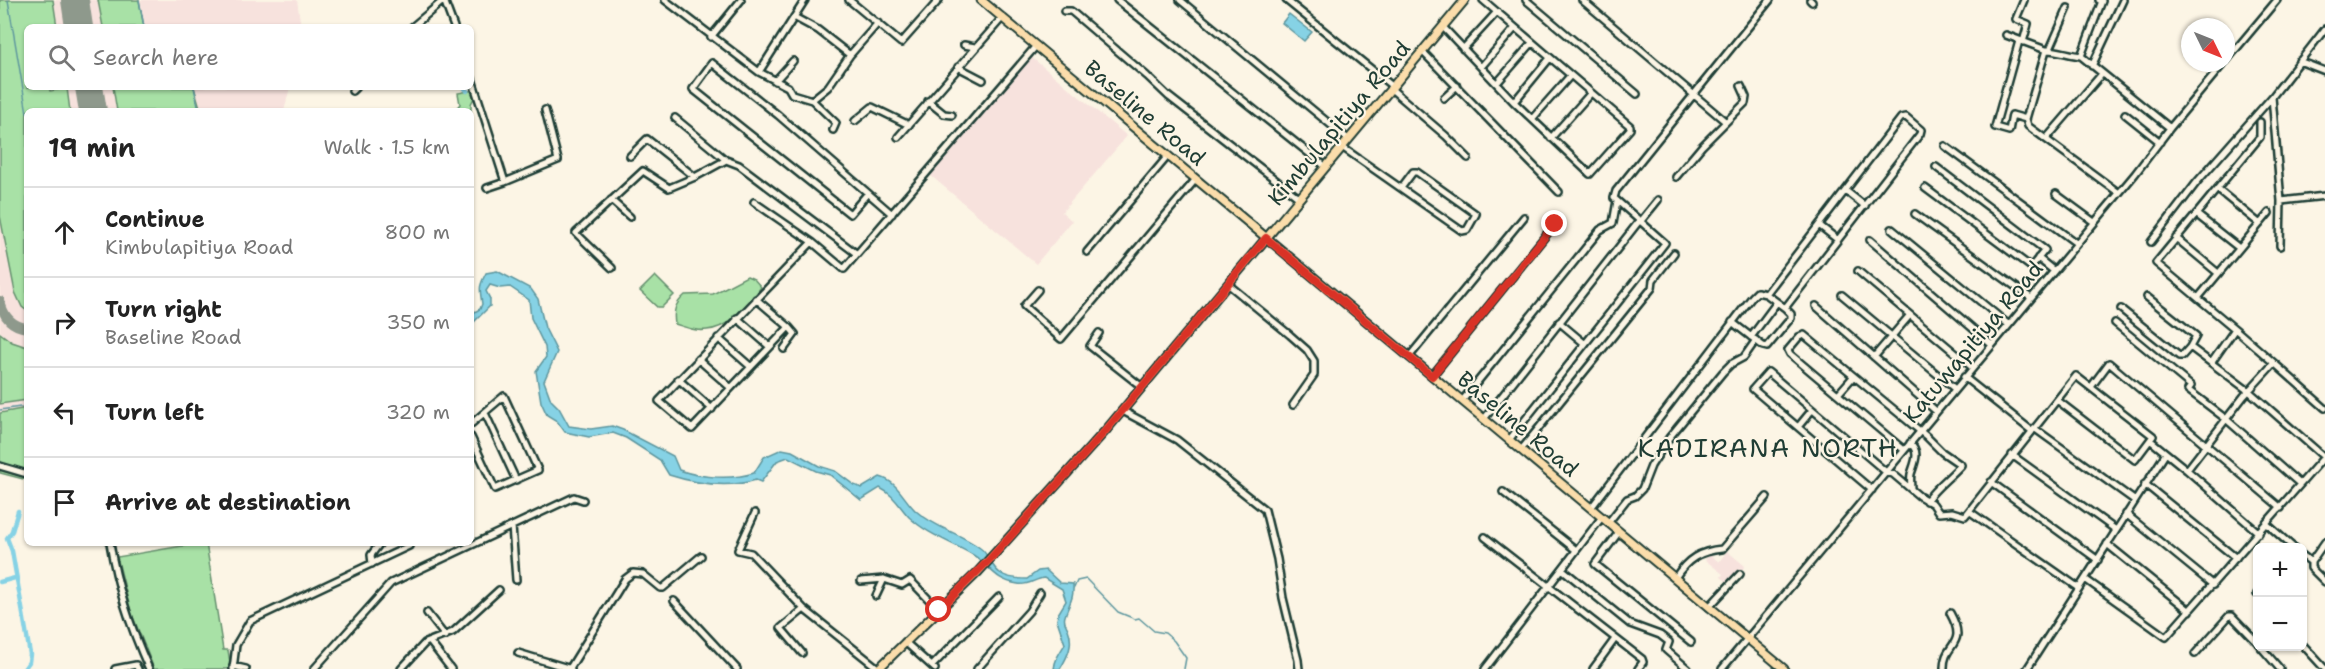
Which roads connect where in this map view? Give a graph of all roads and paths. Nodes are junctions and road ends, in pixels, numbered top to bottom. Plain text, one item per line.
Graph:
1 (444, 0) edge
2 (665, 0) edge
3 (741, 0) edge
4 (805, 0) edge
5 (849, 0) edge
6 (939, 0) edge
7 (981, 0) edge
8 (1117, 0) edge
9 (1180, 0) edge
10 (1286, 0) edge
11 (1465, 0) edge
12 (1483, 0) edge
13 (1526, 0) edge
14 (1582, 0) edge
15 (1770, 0) edge
16 (2024, 0) edge
17 (2098, 0) edge
18 (2123, 0) edge
19 (2276, 0) edge
20 (2068, 8) dead end
21 (1064, 11) dead end
22 (1497, 12) junction
23 (794, 17) junction
24 (1002, 18) junction
25 (878, 23) junction
26 (416, 24) edge
27 (453, 24) edge
28 (1443, 27) junction
29 (1515, 28) junction
30 (2325, 29) edge
31 (2006, 35) dead end
32 (711, 37) junction
33 (2021, 42) junction
34 (1532, 43) junction
35 (964, 45) dead end
36 (1036, 46) junction
37 (975, 47) junction
38 (1463, 49) junction
39 (2048, 50) junction
40 (2235, 50) edge
41 (1422, 51) junction
42 (850, 55) junction
43 (2081, 56) junction
44 (1550, 58) junction
45 (793, 61) dead end
46 (2299, 61) junction
47 (2092, 66) junction
48 (958, 67) junction
49 (1481, 67) junction
50 (2325, 71) edge
51 (759, 72) junction
52 (2217, 72) edge
53 (2102, 74) junction
54 (1570, 76) junction
55 (983, 80) dead end
56 (775, 81) junction
57 (1497, 83) junction
58 (474, 85) edge
59 (1457, 86) junction
60 (1741, 86) dead end
61 (1391, 87) junction
62 (1590, 94) junction
63 (1637, 94) dead end
64 (1695, 94) junction
65 (2272, 97) junction
66 (1444, 98) dead end
67 (812, 100) junction
68 (928, 100) junction
69 (1514, 102) junction
70 (545, 110) dead end
71 (2125, 114) dead end
72 (952, 115) dead end
73 (675, 118) dead end
74 (2026, 118) junction
75 (1532, 119) junction
76 (855, 122) dead end
77 (1726, 122) junction
78 (2260, 122) dead end
79 (909, 125) junction
80 (2170, 128) junction
81 (833, 130) dead end
82 (898, 137) dead end
83 (1551, 138) junction
84 (1348, 139) junction
85 (2046, 139) junction
86 (2160, 142) junction
87 (1945, 146) dead end
88 (1342, 147) junction
89 (630, 156) dead end
90 (1168, 156) junction
91 (1468, 159) dead end
92 (726, 160) junction
93 (1325, 166) junction
94 (1936, 167) dead end
95 (695, 177) junction
96 (1676, 177) dead end
97 (1196, 179) junction
98 (505, 182) junction
99 (487, 188) dead end
100 (1401, 188) junction
101 (1925, 188) dead end
102 (2217, 189) junction
103 (1846, 191) junction
104 (1559, 192) dead end
105 (2119, 193) junction
106 (867, 194) junction
107 (2056, 194) dead end
108 (2325, 196) edge
109 (1299, 198) junction
110 (611, 200) junction
111 (1658, 200) dead end
112 (1617, 201) junction
113 (2281, 201) junction
114 (754, 202) dead end
115 (1865, 206) junction
116 (2269, 213) dead end
117 (892, 214) junction
118 (1915, 214) dead end
119 (2196, 214) junction
120 (630, 217) dead end
121 (1524, 217) dead end
122 (1641, 220) junction
123 (2094, 222) junction
124 (1555, 224) dead end
125 (2260, 224) junction
126 (1819, 225) junction
127 (1892, 229) dead end
128 (1266, 238) junction
129 (2176, 238) junction
130 (1838, 240) junction
131 (1870, 240) dead end
132 (812, 242) junction
133 (2151, 242) dead end
134 (2076, 243) junction
135 (2280, 246) dead end
136 (2239, 248) junction
137 (1087, 252) dead end
138 (1674, 253) dead end
139 (857, 254) junction
140 (2038, 258) junction
141 (612, 268) dead end
142 (1858, 271) dead end
143 (2054, 271) junction
144 (2218, 273) junction
145 (1228, 285) junction
146 (1038, 290) dead end
147 (1766, 294) junction
148 (1842, 295) dead end
149 (2147, 297) dead end
150 (2031, 298) junction
151 (2198, 298) junction
152 (756, 299) junction
153 (1777, 302) junction
154 (1816, 306) dead end
155 (1785, 308) junction
156 (2121, 309) dead end
157 (1910, 315) junction
158 (737, 318) junction
159 (1559, 322) junction
160 (1732, 322) junction
161 (2115, 323) dead end
162 (2009, 325) junction
163 (789, 327) junction
164 (2235, 329) junction
165 (1099, 333) dead end
166 (1892, 336) junction
167 (718, 338) junction
168 (1753, 338) junction
169 (1584, 344) junction
170 (1992, 345) junction
171 (770, 347) junction
172 (2190, 347) junction
173 (784, 349) dead end
174 (1409, 357) junction
175 (1874, 357) junction
176 (698, 359) junction
177 (2212, 362) junction
178 (2274, 363) junction
179 (751, 367) junction
180 (1973, 368) junction
181 (1432, 376) junction
182 (1853, 377) junction
183 (1964, 377) junction
184 (678, 379) junction
185 (1142, 387) junction
186 (2091, 387) junction
187 (731, 388) junction
188 (1955, 389) junction
189 (2250, 392) junction
190 (1838, 394) junction
191 (2057, 400) junction
192 (1462, 401) junction
193 (1293, 405) dead end
194 (2325, 408) edge
195 (712, 409) junction
196 (1812, 410) junction
197 (1123, 411) junction
198 (1936, 411) junction
199 (485, 413) junction
200 (1484, 419) junction
201 (2226, 419) junction
202 (474, 422) edge
203 (1798, 427) junction
204 (2033, 430) junction
205 (1920, 431) junction
206 (1509, 440) junction
207 (2150, 440) junction
208 (1910, 443) junction
209 (474, 444) edge
210 (2205, 445) junction
211 (1521, 450) junction
212 (1904, 450) junction
213 (2166, 453) junction
214 (2012, 455) junction
215 (2324, 457) edge
216 (0, 466) edge
217 (2187, 470) junction
218 (1886, 472) junction
219 (24, 473) edge
220 (516, 480) junction
221 (1991, 482) junction
222 (2145, 484) junction
223 (2300, 484) junction
224 (1911, 489) junction
225 (1872, 490) junction
226 (1503, 492) dead end
227 (1767, 497) dead end
228 (583, 500) dead end
229 (2134, 500) junction
230 (1926, 501) junction
231 (1591, 508) junction
232 (2281, 508) junction
233 (1969, 511) junction
234 (755, 513) dead end
235 (2126, 514) junction
236 (1602, 517) junction
237 (1608, 522) junction
238 (2266, 524) junction
239 (512, 526) junction
240 (2116, 530) junction
241 (1619, 532) junction
242 (2259, 533) junction
243 (1485, 537) dead end
244 (2325, 542) edge
245 (2288, 543) edge
246 (474, 544) edge
247 (2107, 544) junction
248 (110, 546) edge
249 (378, 546) edge
250 (409, 546) edge
251 (470, 546) edge
252 (1576, 550) junction
253 (701, 556) dead end
254 (2236, 558) junction
255 (2307, 559) edge
256 (2097, 560) junction
257 (2311, 562) junction
258 (372, 564) junction
259 (1562, 569) junction
260 (1740, 574) dead end
261 (1675, 578) junction
262 (884, 579) junction
263 (2085, 579) junction
264 (516, 580) dead end
265 (861, 581) dead end
266 (2325, 582) edge
267 (2213, 585) junction
268 (1548, 588) junction
269 (2079, 588) junction
270 (499, 590) dead end
271 (1040, 593) dead end
272 (876, 596) dead end
273 (999, 597) dead end
274 (674, 601) dead end
275 (1709, 607) junction
276 (804, 609) junction
277 (939, 610) junction
278 (2190, 611) junction
279 (427, 613) dead end
280 (1950, 613) dead end
281 (445, 636) junction
282 (2252, 637) edge
283 (1615, 639) junction
284 (1747, 639) junction
285 (430, 642) junction
286 (904, 642) junction
287 (1691, 642) dead end
288 (2307, 649) edge
289 (2264, 651) edge
290 (518, 653) dead end
291 (802, 653) dead end
292 (2195, 654) dead end
293 (233, 668) edge
294 (933, 668) edge
295 (115, 669) edge
296 (138, 669) edge
297 (149, 669) edge
298 (246, 669) edge
299 (314, 669) edge
300 (401, 669) edge
301 (451, 669) edge
302 (571, 669) edge
303 (737, 669) edge
304 (878, 669) edge
305 (977, 669) edge
306 (1299, 669) edge
307 (1485, 669) edge
308 (1593, 669) edge
309 (1638, 669) edge
310 (1688, 669) edge
311 (1722, 669) edge
312 (1784, 669) edge
313 (1944, 669) edge
314 (2027, 669) edge
315 (2280, 669) edge
316 (2325, 669) edge

1 - 26 street
1 - 27 street
2 - 32 street
3 - 32 street
4 - 23 street
5 - 25 street
6 - 25 street
7 - 24 main road, Baseline Road
8 - 93 street
9 - 84 street
10 - 61 street
11 - 28 main road, Kimbulapitiya Road
12 - 22 street
13 - 63 street
14 - 64 street
15 - 64 street
16 - 33 street
17 - 43 street
18 - 47 street
19 - 40 street, Katuwapitiya Road
20 - 39 street
21 - 109 street
22 - 29 street
22 - 38 street
23 - 42 street
23 - 51 street
24 - 36 main road, Baseline Road
24 - 37 street
25 - 42 street
28 - 38 street
28 - 41 main road, Kimbulapitiya Road
29 - 34 street
29 - 49 street
30 - 46 street
31 - 33 street
32 - 51 street
33 - 39 street
33 - 74 street
34 - 44 street
34 - 57 street
35 - 37 street
36 - 90 main road, Baseline Road
36 - 117 street
37 - 48 street
38 - 49 street
39 - 43 street
39 - 74 street
41 - 59 street
41 - 61 main road, Kimbulapitiya Road
42 - 67 street
43 - 47 street
44 - 54 street
44 - 69 street
45 - 56 street
46 - 50 street
46 - 65 street
47 - 53 street
48 - 55 street
48 - 68 street
49 - 57 street
51 - 56 street
52 - 80 street, Katuwapitiya Road
53 - 80 street
53 - 85 street
54 - 62 street
54 - 75 street
56 - 67 street
57 - 69 street
58 - 98 street
59 - 66 street
59 - 104 street
60 - 77 street
61 - 84 main road, Kimbulapitiya Road
61 - 91 street
62 - 83 street
62 - 83 street
64 - 77 street
64 - 112 street
65 - 113 street
65 - 133 street
67 - 81 street
68 - 72 street
68 - 79 street
69 - 75 street
70 - 98 street
71 - 86 street
73 - 92 street
74 - 85 street
75 - 83 street
76 - 79 street
77 - 96 street
78 - 102 street
79 - 82 street
80 - 86 street, Katuwapitiya Road
84 - 88 main road, Kimbulapitiya Road
85 - 105 street
86 - 105 street, Katuwapitiya Road
87 - 134 street
88 - 93 main road, Kimbulapitiya Road
88 - 100 street
89 - 95 street
90 - 97 main road, Baseline Road
90 - 137 street
92 - 95 street
92 - 139 street
93 - 109 main road, Kimbulapitiya Road
94 - 140 street
95 - 110 street
97 - 128 main road, Baseline Road
97 - 146 street
98 - 99 street
100 - 100 street
101 - 140 street
102 - 119 street
102 - 125 street
103 - 115 street
103 - 115 street
103 - 126 street
105 - 123 street, Katuwapitiya Road
106 - 106 street
106 - 117 street
107 - 123 street
108 - 113 street
109 - 128 main road, Kimbulapitiya Road
110 - 120 street
110 - 141 street
111 - 122 street
112 - 122 street
112 - 192 street
113 - 135 street
114 - 132 street
115 - 130 street
116 - 125 street
117 - 139 street
118 - 150 street
119 - 129 street
119 - 136 street
121 - 174 street
122 - 159 street
122 - 169 street
123 - 134 street, Katuwapitiya Road
124 - 181 street
125 - 136 street
126 - 130 street
126 - 147 street
127 - 162 street
128 - 145 main road, Kimbulapitiya Road
128 - 174 main road, Baseline Road
129 - 144 street
129 - 151 street
130 - 155 street
131 - 170 street
132 - 139 street
132 - 152 street
134 - 143 street, Katuwapitiya Road
136 - 144 street
138 - 211 street
140 - 143 street
142 - 157 street
143 - 150 street, Katuwapitiya Road
144 - 151 street
145 - 185 main road, Kimbulapitiya Road
145 - 193 street
147 - 153 street
147 - 160 street
148 - 166 street
149 - 172 street
150 - 162 street, Katuwapitiya Road
151 - 164 street
152 - 158 street
152 - 163 street
153 - 155 street
153 - 168 street
154 - 175 street
155 - 168 street
156 - 172 street
157 - 166 street
157 - 180 street
158 - 167 street
158 - 171 street
159 - 169 street
159 - 200 street
160 - 168 street
160 - 231 street
161 - 201 street
162 - 170 street, Katuwapitiya Road
163 - 171 street
163 - 173 street
164 - 177 street
164 - 178 street
165 - 185 street
166 - 175 street
166 - 188 street
167 - 176 street
167 - 179 street
168 - 237 street
169 - 206 street
170 - 180 street, Katuwapitiya Road
171 - 179 street
172 - 177 street
174 - 181 main road, Baseline Road
175 - 198 street
176 - 184 street
176 - 187 street
177 - 189 street
178 - 189 street
178 - 194 street
179 - 187 street
180 - 183 street, Katuwapitiya Road
181 - 192 main road, Baseline Road
182 - 190 street
182 - 190 street
182 - 205 street
183 - 188 street, Katuwapitiya Road
183 - 204 street
184 - 195 street
184 - 195 street
185 - 197 main road, Kimbulapitiya Road
186 - 191 street
186 - 207 street
186 - 210 street
187 - 195 street
188 - 198 street, Katuwapitiya Road
189 - 201 street
189 - 215 street
190 - 212 street
191 - 204 street
191 - 207 street
192 - 200 main road, Baseline Road
196 - 203 street
196 - 203 street
196 - 218 street
197 - 277 main road, Kimbulapitiya Road
197 - 306 street
198 - 205 street, Katuwapitiya Road
199 - 202 street
199 - 220 street
199 - 220 street
200 - 206 main road, Baseline Road
201 - 210 street
201 - 223 street
203 - 225 street
204 - 214 street
204 - 229 street
205 - 208 street, Katuwapitiya Road
205 - 230 street
206 - 211 main road, Baseline Road
207 - 213 street
208 - 212 street, Katuwapitiya Road
208 - 224 street
209 - 220 street
210 - 217 street
210 - 232 street
211 - 231 main road, Baseline Road
212 - 218 street, Katuwapitiya Road
213 - 217 street
213 - 222 street
214 - 221 street
214 - 240 street
215 - 223 street
216 - 219 street
217 - 242 street
218 - 224 street
218 - 225 street, Katuwapitiya Road
221 - 233 street
221 - 256 street
222 - 229 street
222 - 254 street
223 - 232 street
224 - 230 street
225 - 284 street, Katuwapitiya Road
226 - 252 street
227 - 261 street
228 - 239 street
229 - 235 street
230 - 233 street
231 - 236 main road, Baseline Road
232 - 238 street
233 - 269 street
234 - 276 street
235 - 240 street
235 - 267 street
236 - 237 main road, Baseline Road
236 - 252 street
237 - 241 main road, Baseline Road
238 - 242 street
238 - 245 street
239 - 246 street
239 - 264 street
240 - 247 street
241 - 261 main road, Baseline Road
241 - 287 street
242 - 254 street
243 - 268 street
244 - 257 street
247 - 256 street
247 - 278 street
248 - 297 street
249 - 258 street
250 - 258 street
251 - 299 street
252 - 259 street
253 - 302 street
254 - 267 street
255 - 257 street
256 - 263 street
257 - 266 street
258 - 293 street
259 - 268 street
259 - 310 street
260 - 275 street
261 - 275 main road, Baseline Road
262 - 265 street
262 - 272 street
262 - 277 street
263 - 269 street
263 - 278 street
267 - 278 street
268 - 283 street
268 - 307 street
269 - 314 street
270 - 281 street
271 - 305 street
273 - 294 street
274 - 303 street
275 - 284 main road, Baseline Road
276 - 291 street
276 - 304 street
277 - 286 main road, Kimbulapitiya Road
279 - 281 street
280 - 313 street
281 - 285 street
282 - 292 street
283 - 308 street
283 - 309 street
284 - 311 street, Katuwapitiya Road
284 - 312 main road, Baseline Road
285 - 300 street
285 - 301 street
286 - 294 street
286 - 304 main road, Kimbulapitiya Road
288 - 316 street
289 - 315 street
290 - 302 street
293 - 298 street
295 - 296 street

